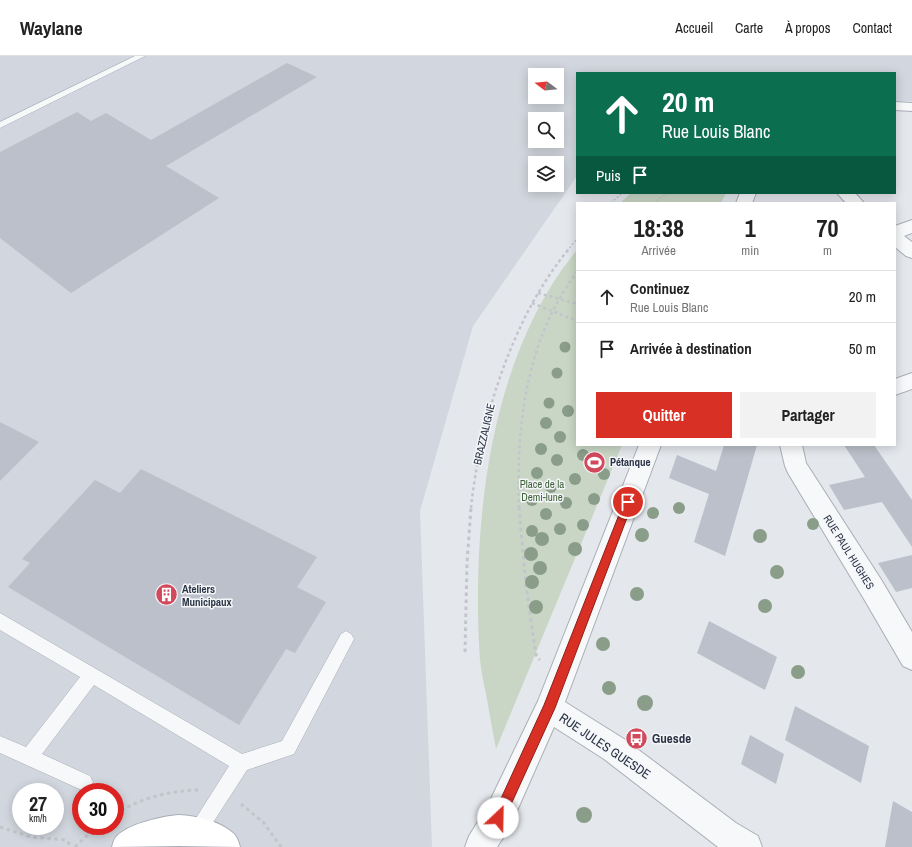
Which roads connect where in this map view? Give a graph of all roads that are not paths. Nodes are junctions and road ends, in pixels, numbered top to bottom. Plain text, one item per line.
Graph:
1 (142, 56) edge
2 (896, 106) edge
3 (912, 107) edge
4 (0, 125) edge
5 (846, 194) edge
6 (855, 202) edge
7 (912, 226) edge
8 (896, 233) edge
9 (896, 238) edge
10 (912, 252) edge
11 (912, 381) edge
12 (896, 387) edge
13 (650, 446) edge
14 (791, 446) edge
15 (0, 620) edge
16 (346, 639) dead end
17 (912, 658) edge
18 (92, 675) junction
19 (549, 708) junction
20 (0, 744) edge
21 (29, 757) junction
22 (241, 763) junction
23 (84, 782) dead end
24 (197, 832) junction
25 (127, 847) edge
26 (226, 847) edge
27 (480, 847) edge
28 (747, 847) edge

1 - 4 lane
2 - 3 street
5 - 6 street
7 - 8 street
9 - 10 street
11 - 12 street
13 - 19 street
14 - 17 street, RUE PAUL HUGHES
15 - 18 lane
16 - 22 lane
18 - 21 lane
18 - 22 lane
19 - 27 street, RUE JULES GUESDE
19 - 28 street, RUE JULES GUESDE
20 - 21 lane
21 - 23 lane
22 - 24 lane
24 - 25 main road
24 - 26 main road

